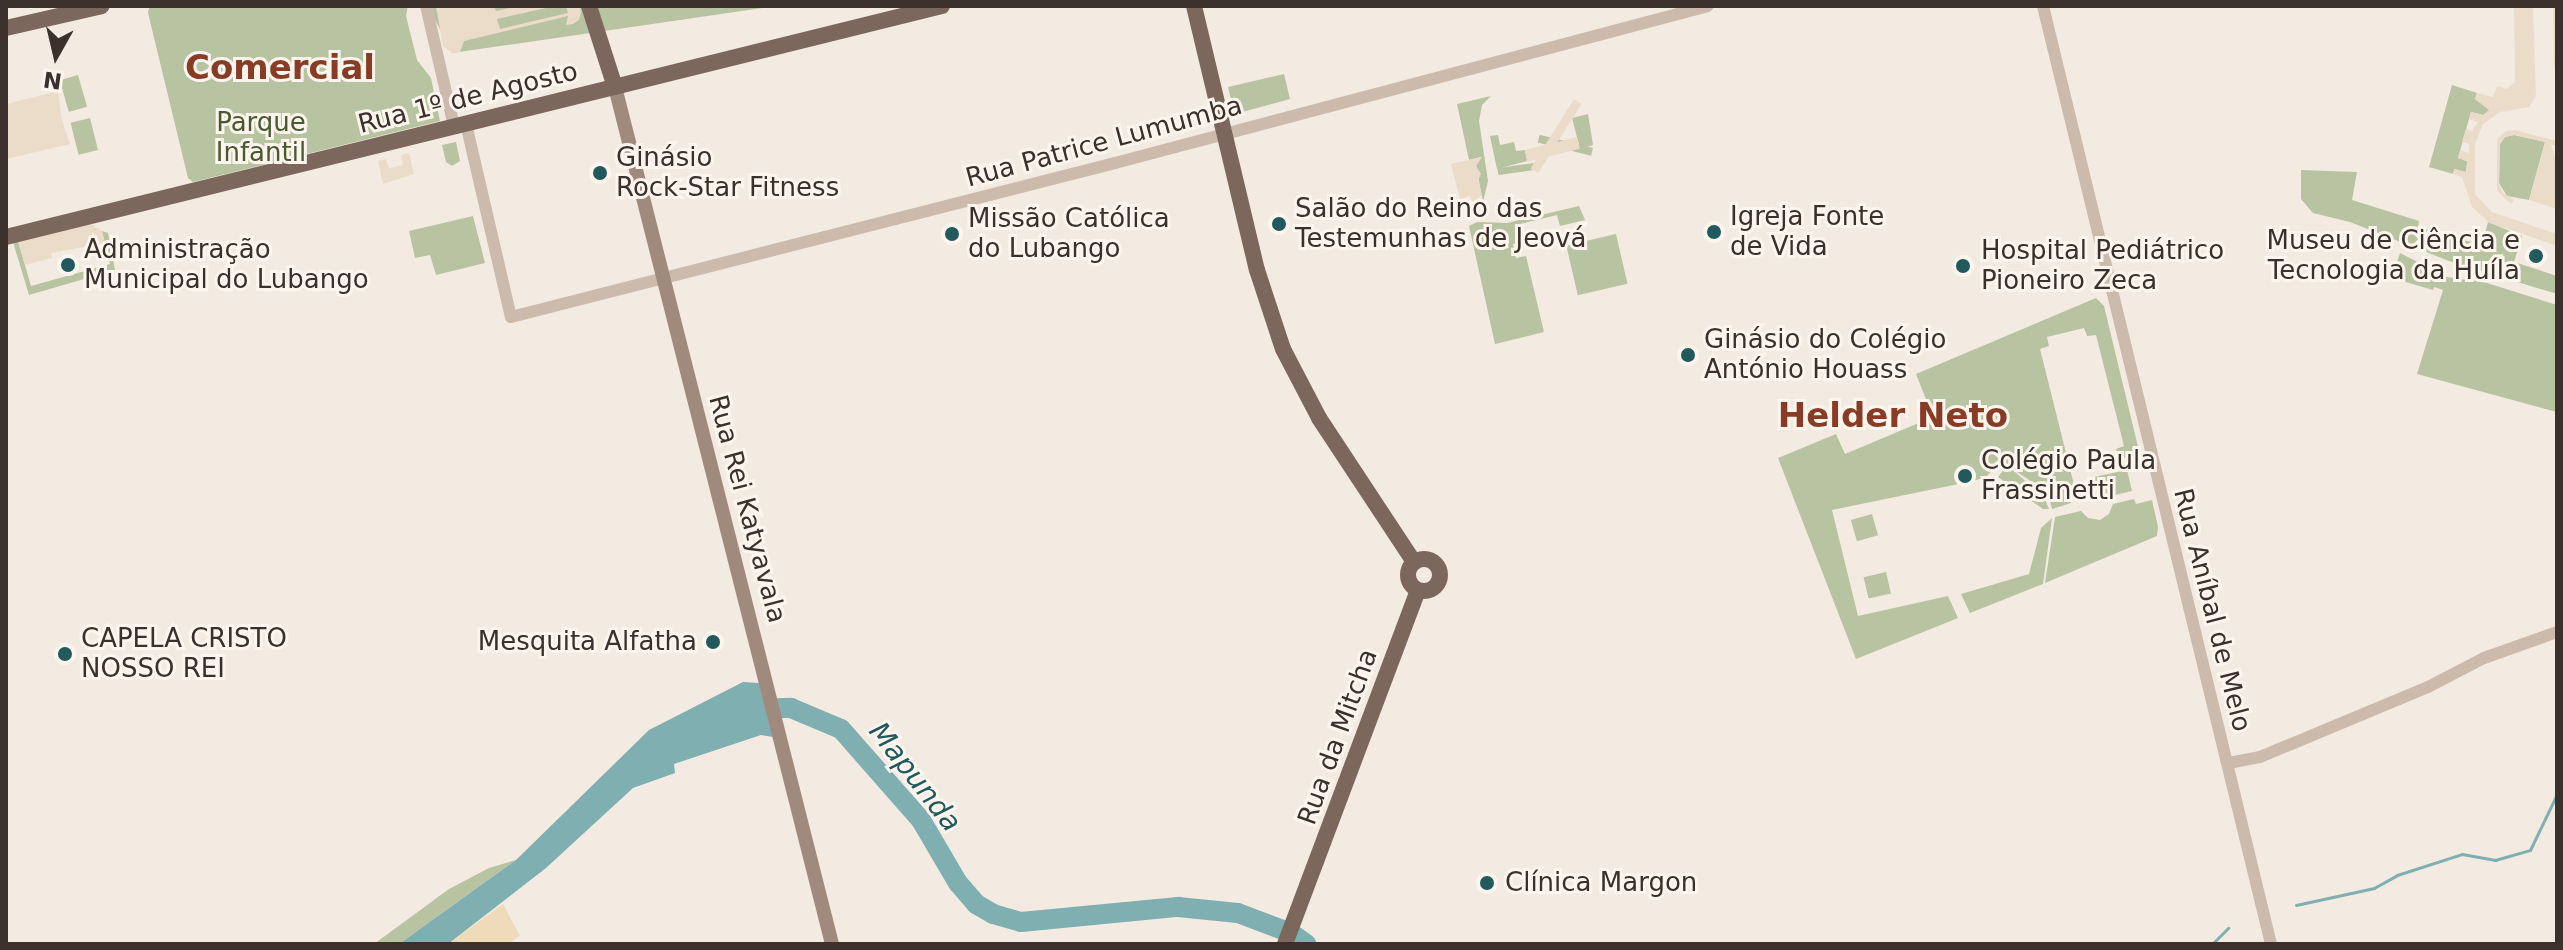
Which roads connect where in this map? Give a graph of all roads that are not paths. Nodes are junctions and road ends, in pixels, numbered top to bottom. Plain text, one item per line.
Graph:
1 (102, 6) edge
2 (426, 6) edge
3 (589, 6) edge
4 (600, 6) edge
5 (942, 6) edge
6 (1194, 6) edge
7 (1708, 6) edge
8 (2043, 6) edge
9 (6, 28) edge
10 (615, 87) junction
11 (460, 125) junction
12 (1224, 132) junction
13 (6, 237) edge
14 (662, 279) junction
15 (1414, 562) junction
16 (1418, 591) junction
17 (2557, 632) edge
18 (2229, 763) junction
19 (832, 944) edge
20 (1285, 944) edge
21 (2271, 944) edge

1 - 9 main road
2 - 11 street
3 - 10 main road
4 - 10 main road
5 - 10 main road, Rua 1º de Agosto
6 - 12 main road
7 - 12 street, Rua Patrice Lumumba
8 - 18 street, Rua Aníbal de Melo
10 - 11 main road, Rua 1º de Agosto
10 - 14 main road, Rua Rei Katyavala
11 - 13 main road, Rua 1º de Agosto
11 - 14 street, Rua Patrice Lumumba
12 - 14 street, Rua Patrice Lumumba
12 - 15 main road
14 - 19 main road, Rua Rei Katyavala
15 - 16 main road
15 - 16 main road
16 - 20 main road, Rua da Mitcha
17 - 18 street
18 - 21 street, Rua Aníbal de Melo

